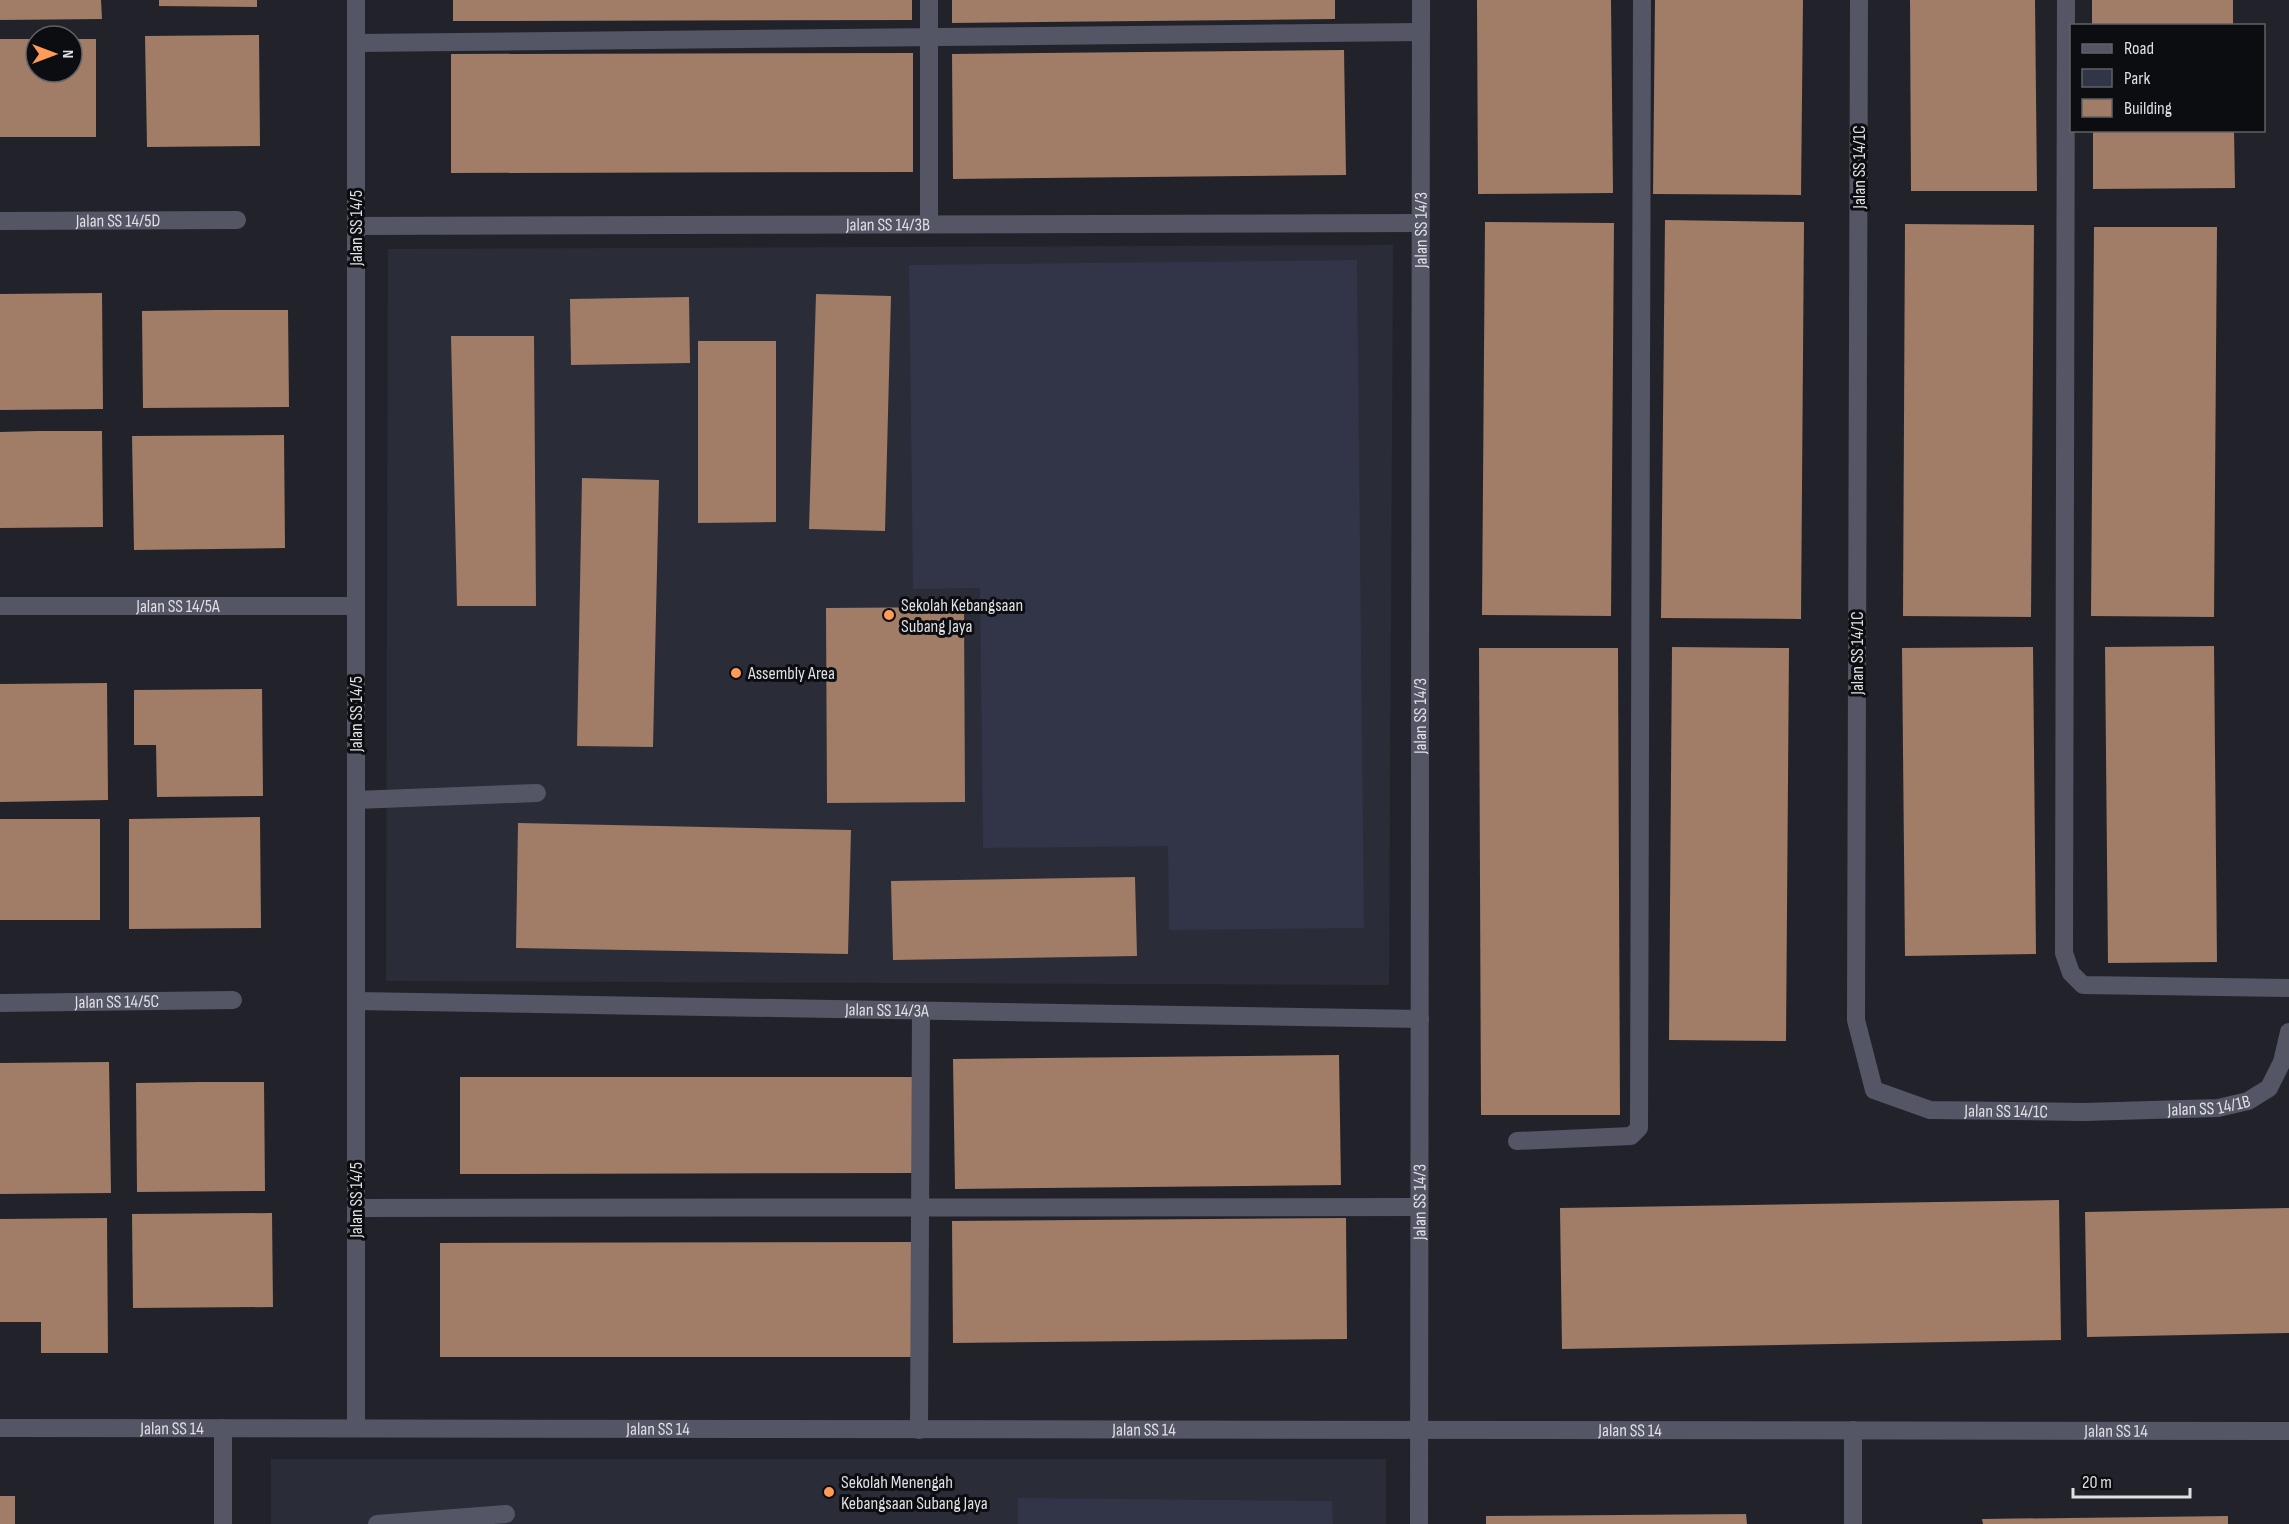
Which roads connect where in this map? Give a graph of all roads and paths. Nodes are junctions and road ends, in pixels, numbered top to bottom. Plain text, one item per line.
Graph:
1 (356, 0) edge
2 (929, 0) edge
3 (1421, 0) edge
4 (1642, 0) edge
5 (1859, 0) edge
6 (2066, 0) edge
7 (1421, 32) junction
8 (929, 37) junction
9 (356, 42) junction
10 (237, 220) dead end
11 (0, 221) edge
12 (1420, 223) junction
13 (929, 224) junction
14 (356, 226) junction
15 (0, 606) edge
16 (356, 606) junction
17 (537, 793) dead end
18 (356, 800) junction
19 (2289, 988) edge
20 (233, 1000) dead end
21 (356, 1001) junction
22 (0, 1003) edge
23 (921, 1011) junction
24 (1420, 1019) junction
25 (2289, 1032) edge
26 (2084, 1112) joint
27 (1517, 1141) dead end
28 (920, 1207) junction
29 (1419, 1207) junction
30 (356, 1209) junction
31 (0, 1428) edge
32 (223, 1428) junction
33 (356, 1428) junction
34 (919, 1430) junction
35 (1419, 1430) junction
36 (1853, 1430) junction
37 (2289, 1431) edge
38 (506, 1514) dead end
39 (223, 1524) edge
40 (377, 1524) edge
41 (1419, 1524) edge
42 (1853, 1524) edge

1 - 9 street, Jalan SS 14/5
2 - 8 street
3 - 7 street, Jalan SS 14/3
4 - 27 street
5 - 26 street, Jalan SS 14/1C
6 - 19 street
7 - 8 street
7 - 12 street, Jalan SS 14/3
8 - 9 street
8 - 13 street
9 - 14 street, Jalan SS 14/5
10 - 11 street, Jalan SS 14/5D
12 - 13 street, Jalan SS 14/3B
12 - 24 street, Jalan SS 14/3
13 - 14 street, Jalan SS 14/3B
14 - 16 street, Jalan SS 14/5
15 - 16 street, Jalan SS 14/5A
16 - 18 street, Jalan SS 14/5
17 - 18 street
18 - 21 street, Jalan SS 14/5
20 - 22 street, Jalan SS 14/5C
21 - 23 street, Jalan SS 14/3A
21 - 30 street, Jalan SS 14/5
23 - 24 street, Jalan SS 14/3A
23 - 28 street
24 - 29 street, Jalan SS 14/3
25 - 26 street, Jalan SS 14/1B
28 - 29 street
28 - 30 street
28 - 34 street
29 - 35 street, Jalan SS 14/3
30 - 33 street, Jalan SS 14/5
31 - 32 street, Jalan SS 14
32 - 33 street, Jalan SS 14
32 - 39 street
33 - 34 street, Jalan SS 14
34 - 35 street, Jalan SS 14
35 - 36 street, Jalan SS 14
35 - 41 street, Jalan SS 14/3
36 - 37 street, Jalan SS 14
36 - 42 street
38 - 40 street

